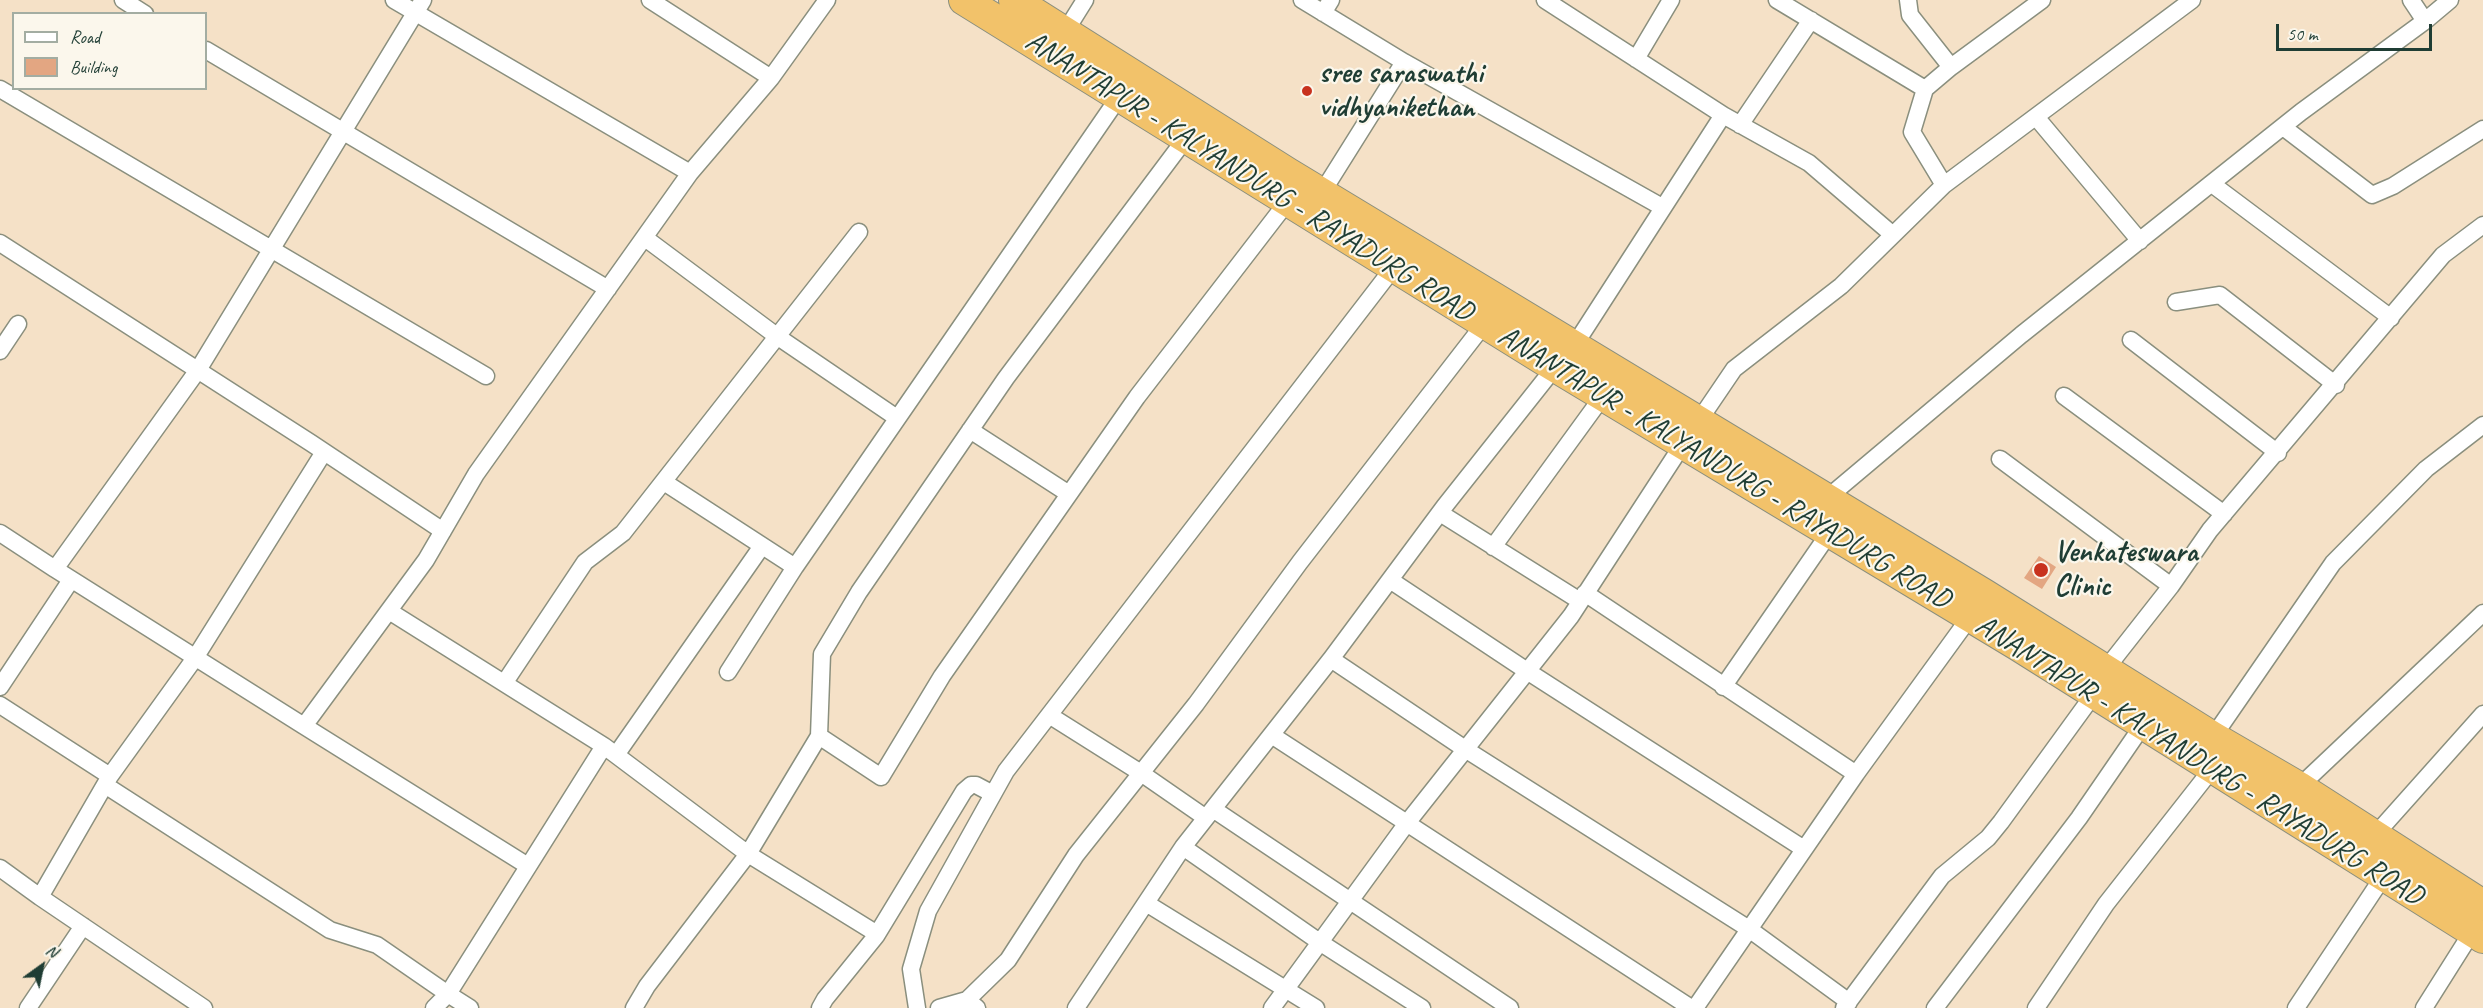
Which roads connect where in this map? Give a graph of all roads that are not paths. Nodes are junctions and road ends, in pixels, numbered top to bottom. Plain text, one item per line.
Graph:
1 (123, 0) edge
2 (394, 0) edge
3 (650, 0) edge
4 (826, 0) edge
5 (964, 0) edge
6 (1014, 0) edge
7 (1085, 0) edge
8 (1302, 0) edge
9 (1545, 0) edge
10 (1671, 0) edge
11 (1777, 0) edge
12 (1908, 0) edge
13 (2042, 0) edge
14 (2192, 0) edge
15 (2411, 0) edge
16 (2450, 0) edge
17 (419, 6) edge
18 (1327, 6) edge
19 (142, 12) edge
20 (1811, 20) junction
21 (2425, 21) junction
22 (1065, 32) junction
23 (207, 51) edge
24 (1636, 59) junction
25 (1404, 62) junction
26 (1951, 67) junction
27 (771, 78) junction
28 (0, 88) edge
29 (1925, 89) junction
30 (1119, 97) junction
31 (1722, 116) junction
32 (2036, 117) junction
33 (1740, 125) junction
34 (2283, 127) junction
35 (2483, 129) edge
36 (344, 134) junction
37 (1186, 138) junction
38 (690, 173) junction
39 (1944, 184) junction
40 (2212, 184) junction
41 (1306, 202) junction
42 (1662, 207) junction
43 (2483, 225) edge
44 (859, 232) dead end
45 (1893, 235) junction
46 (645, 238) junction
47 (2140, 241) junction
48 (0, 243) edge
49 (273, 249) junction
50 (1394, 267) junction
51 (608, 289) junction
52 (2176, 302) dead end
53 (2391, 318) junction
54 (1485, 323) junction
55 (18, 324) dead end
56 (778, 337) junction
57 (2131, 340) dead end
58 (0, 351) edge
59 (1564, 356) junction
60 (198, 370) junction
61 (486, 376) dead end
62 (2336, 385) junction
63 (1603, 396) junction
64 (2064, 396) dead end
65 (897, 418) junction
66 (2483, 425) edge
67 (970, 430) junction
68 (1691, 433) junction
69 (324, 452) junction
70 (2278, 453) junction
71 (2000, 459) dead end
72 (664, 482) junction
73 (1069, 494) junction
74 (1826, 499) junction
75 (1440, 513) junction
76 (2224, 514) junction
77 (443, 531) junction
78 (1830, 532) junction
79 (0, 533) edge
80 (762, 546) junction
81 (1493, 547) junction
82 (795, 567) junction
83 (55, 569) junction
84 (71, 580) junction
85 (1390, 580) junction
86 (2171, 586) junction
87 (1583, 597) junction
88 (389, 611) junction
89 (2483, 613) edge
90 (1970, 617) junction
91 (195, 658) junction
92 (1331, 659) junction
93 (1527, 671) junction
94 (728, 672) dead end
95 (505, 682) junction
96 (2100, 682) junction
97 (0, 687) edge
98 (1723, 687) junction
99 (0, 705) edge
100 (2483, 714) edge
101 (1049, 715) junction
102 (2143, 725) junction
103 (304, 726) junction
104 (819, 736) junction
105 (1273, 736) junction
106 (2213, 737) junction
107 (1465, 749) junction
108 (610, 750) junction
109 (2212, 769) junction
110 (1141, 773) junction
111 (1856, 774) junction
112 (107, 780) junction
113 (2300, 787) junction
114 (993, 794) junction
115 (1210, 814) junction
116 (1407, 823) junction
117 (2375, 835) junction
118 (1183, 847) junction
119 (1804, 849) junction
120 (748, 854) junction
121 (528, 866) junction
122 (0, 868) edge
123 (2383, 877) junction
124 (40, 897) junction
125 (1351, 901) junction
126 (1146, 903) junction
127 (2483, 905) edge
128 (83, 926) junction
129 (1749, 929) junction
130 (2478, 935) edge
131 (876, 936) junction
132 (1321, 943) junction
133 (1287, 989) junction
134 (448, 994) junction
135 (972, 1004) edge
136 (1846, 1005) edge
137 (27, 1008) edge
138 (204, 1008) edge
139 (434, 1008) edge
140 (470, 1008) edge
141 (634, 1008) edge
142 (820, 1008) edge
143 (917, 1008) edge
144 (939, 1008) edge
145 (1076, 1008) edge
146 (1272, 1008) edge
147 (1316, 1008) edge
148 (1422, 1008) edge
149 (1510, 1008) edge
150 (1693, 1008) edge
151 (1935, 1008) edge
152 (2036, 1008) edge
153 (2296, 1008) edge
154 (2424, 1008) edge

1 - 19 street
2 - 17 street
3 - 27 street
4 - 27 street
5 - 30 highway, ANANTAPUR - KALYANDURG - RAYADURG ROAD
6 - 22 highway, ANANTAPUR - KALYANDURG - RAYADURG ROAD
7 - 22 street
8 - 18 street
9 - 24 street
10 - 24 street
11 - 20 street
12 - 26 street
13 - 26 street
14 - 32 street
15 - 21 street
16 - 21 street
17 - 36 street
17 - 38 street
18 - 25 street
20 - 29 street
20 - 33 street
21 - 34 street
22 - 41 highway, ANANTAPUR - KALYANDURG - RAYADURG ROAD
23 - 36 street
24 - 31 street
25 - 41 street
25 - 42 street
26 - 29 street
27 - 38 street
28 - 49 street
29 - 39 street
30 - 37 highway, ANANTAPUR - KALYANDURG - RAYADURG ROAD
30 - 65 street
31 - 33 street
31 - 42 street
32 - 39 street
32 - 47 street
33 - 45 street
34 - 35 street
34 - 40 street
36 - 49 street
36 - 51 street
37 - 41 highway, ANANTAPUR - KALYANDURG - RAYADURG ROAD
37 - 67 street
38 - 46 street
39 - 45 street
40 - 47 street
40 - 53 street
41 - 50 highway, ANANTAPUR - KALYANDURG - RAYADURG ROAD
41 - 59 highway, ANANTAPUR - KALYANDURG - RAYADURG ROAD
41 - 73 street
42 - 59 street
43 - 53 street
44 - 56 street
45 - 68 street
46 - 51 street
46 - 56 street
47 - 74 street
48 - 60 street
49 - 60 street
49 - 61 street
50 - 54 highway, ANANTAPUR - KALYANDURG - RAYADURG ROAD
50 - 101 street
51 - 77 street
52 - 62 street
53 - 62 street
54 - 59 highway, ANANTAPUR - KALYANDURG - RAYADURG ROAD
54 - 110 street
55 - 58 street
56 - 65 street
56 - 72 street
57 - 70 street
59 - 63 highway, ANANTAPUR - KALYANDURG - RAYADURG ROAD
59 - 68 highway, ANANTAPUR - KALYANDURG - RAYADURG ROAD
59 - 75 street
60 - 69 street
60 - 83 street
62 - 70 street
63 - 68 highway, ANANTAPUR - KALYANDURG - RAYADURG ROAD
63 - 81 street
64 - 76 street
65 - 82 street
66 - 106 street
67 - 73 street
67 - 104 street
68 - 74 highway, ANANTAPUR - KALYANDURG - RAYADURG ROAD
68 - 78 highway, ANANTAPUR - KALYANDURG - RAYADURG ROAD
68 - 87 street
69 - 77 street
69 - 91 street
70 - 76 street
71 - 86 street
72 - 80 street
72 - 95 street
73 - 104 street
74 - 96 highway, ANANTAPUR - KALYANDURG - RAYADURG ROAD
75 - 81 street
75 - 85 street
76 - 86 street
77 - 88 street
78 - 90 highway, ANANTAPUR - KALYANDURG - RAYADURG ROAD
78 - 98 street
79 - 83 street
80 - 82 street
80 - 108 street
81 - 87 street
82 - 94 street
83 - 84 street
84 - 91 street
84 - 97 street
85 - 92 street
85 - 93 street
86 - 96 street
87 - 93 street
87 - 98 street
88 - 95 street
88 - 103 street
89 - 113 street
90 - 96 highway, ANANTAPUR - KALYANDURG - RAYADURG ROAD
90 - 111 street
91 - 103 street
91 - 112 street
92 - 105 street
92 - 107 street
93 - 107 street
93 - 119 street
95 - 108 street
96 - 102 highway, ANANTAPUR - KALYANDURG - RAYADURG ROAD
96 - 106 highway, ANANTAPUR - KALYANDURG - RAYADURG ROAD
96 - 136 street
98 - 111 street
99 - 112 street
100 - 117 street
101 - 110 street
101 - 114 street
102 - 109 highway, ANANTAPUR - KALYANDURG - RAYADURG ROAD
102 - 151 street
103 - 121 street
104 - 120 street
105 - 115 street
105 - 116 street
106 - 113 highway, ANANTAPUR - KALYANDURG - RAYADURG ROAD
107 - 116 street
107 - 129 street
108 - 120 street
108 - 121 street
109 - 123 highway, ANANTAPUR - KALYANDURG - RAYADURG ROAD
109 - 152 street
110 - 115 street
110 - 135 street
111 - 119 street
112 - 124 street
112 - 134 street
113 - 117 highway, ANANTAPUR - KALYANDURG - RAYADURG ROAD
114 - 131 street
114 - 143 street
115 - 118 street
115 - 125 street
116 - 125 street
116 - 150 street
117 - 127 highway, ANANTAPUR - KALYANDURG - RAYADURG ROAD
118 - 126 street
118 - 132 street
119 - 129 street
120 - 131 street
120 - 141 street
121 - 134 street
122 - 124 street
123 - 130 highway, ANANTAPUR - KALYANDURG - RAYADURG ROAD
123 - 153 street
124 - 128 street
125 - 132 street
125 - 149 street
126 - 133 street
126 - 145 street
128 - 137 street
128 - 138 street
129 - 136 street
129 - 150 street
130 - 154 street
131 - 142 street
132 - 133 street
132 - 148 street
133 - 146 street
133 - 147 street
134 - 139 street
134 - 140 street
135 - 144 street

